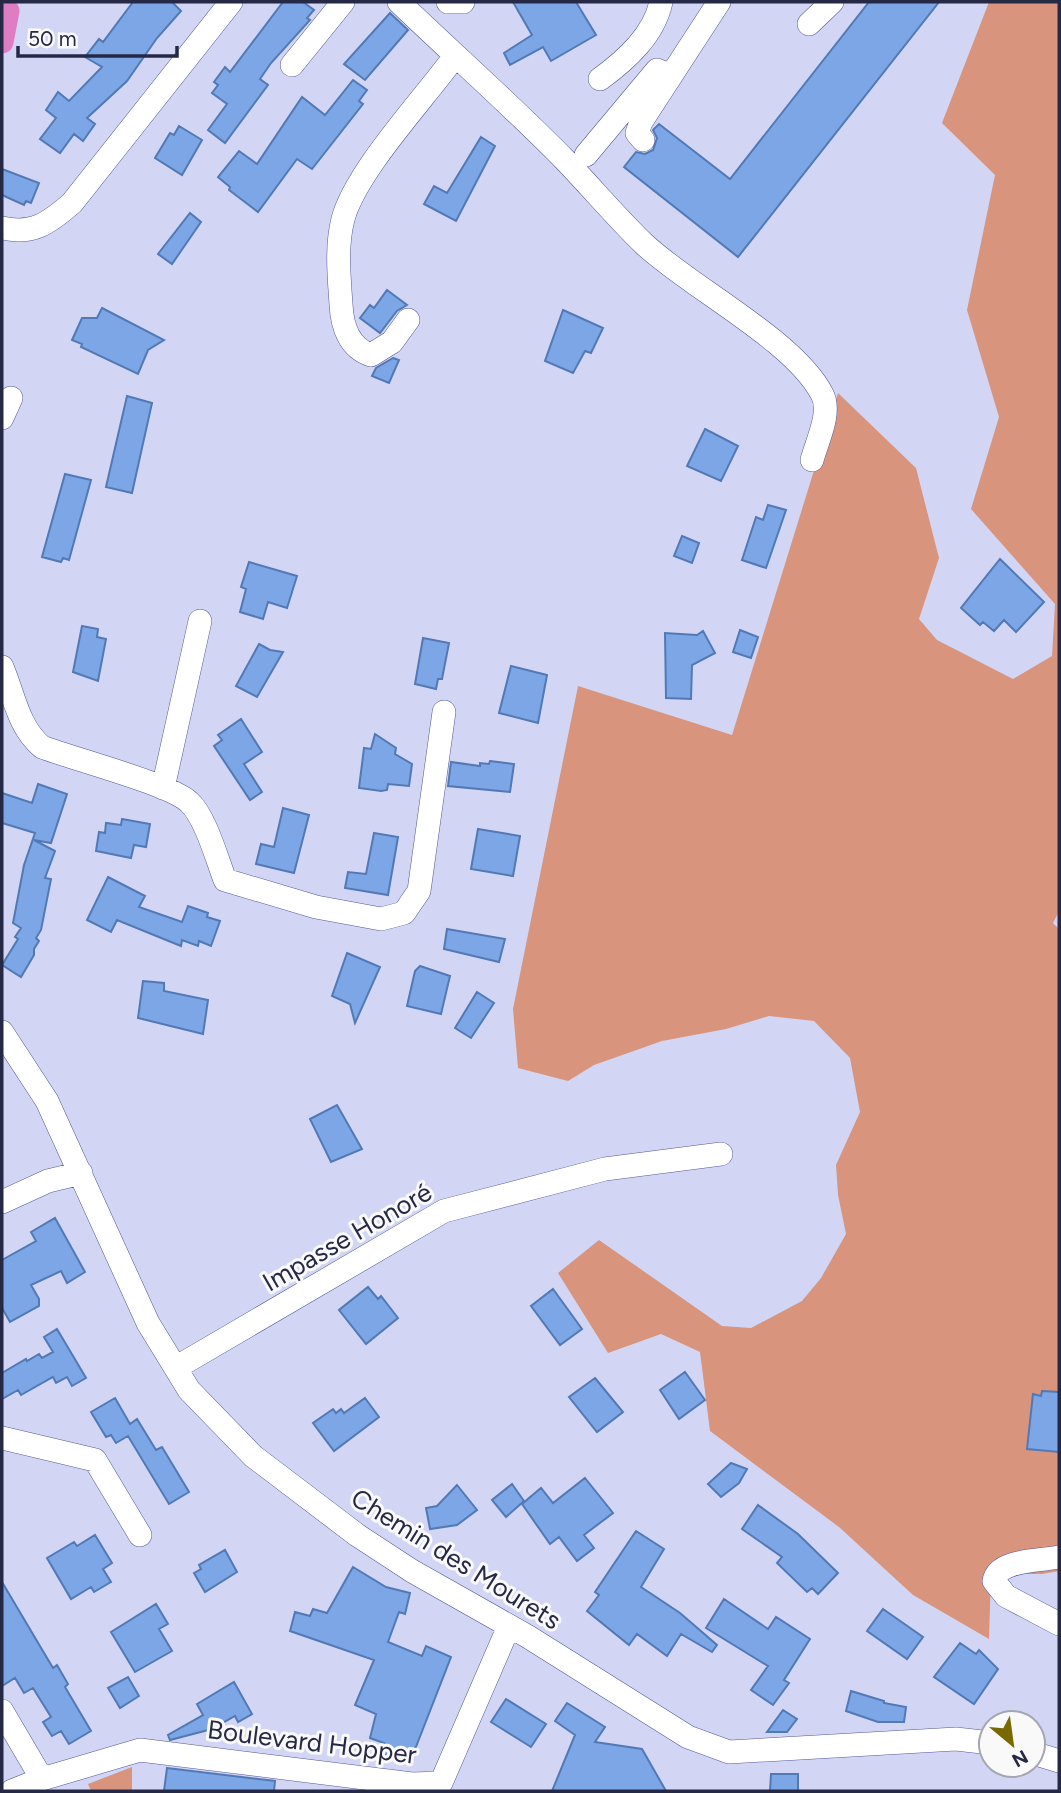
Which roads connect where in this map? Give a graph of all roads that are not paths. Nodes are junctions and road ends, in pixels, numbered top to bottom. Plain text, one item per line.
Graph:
1 (231, 2) edge
2 (343, 2) edge
3 (399, 2) edge
4 (448, 2) edge
5 (463, 2) edge
6 (661, 2) edge
7 (719, 2) edge
8 (832, 2) edge
9 (809, 24) dead end
10 (455, 56) junction
11 (292, 65) dead end
12 (671, 76) junction
13 (600, 79) dead end
14 (643, 140) dead end
15 (586, 155) dead end
16 (2, 228) edge
17 (408, 320) dead end
18 (812, 460) dead end
19 (200, 621) dead end
20 (2, 667) edge
21 (444, 712) dead end
22 (163, 788) junction
23 (2, 1032) edge
24 (721, 1154) dead end
25 (81, 1173) junction
26 (2, 1202) edge
27 (177, 1367) junction
28 (2, 1438) edge
29 (140, 1535) dead end
30 (1059, 1557) edge
31 (1059, 1624) edge
32 (509, 1626) junction
33 (2, 1711) edge
34 (977, 1741) edge
35 (42, 1779) junction
36 (446, 1787) edge
37 (12, 1791) edge

1 - 16 street
2 - 11 street
3 - 10 street
4 - 5 street
6 - 13 street
7 - 12 street
8 - 9 street
10 - 17 street
10 - 18 street
12 - 14 street
12 - 15 street
19 - 22 street
20 - 22 street
21 - 22 street
23 - 25 street, Chemin des Mourets
24 - 27 street, Impasse Honoré
25 - 26 street
25 - 27 street, Chemin des Mourets
27 - 32 street, Chemin des Mourets
28 - 29 street
30 - 31 street
32 - 34 street, Chemin des Mourets
32 - 36 street, Boulevard Hopper
33 - 35 street
35 - 36 street, Boulevard Hopper
35 - 37 street, Boulevard Hopper

